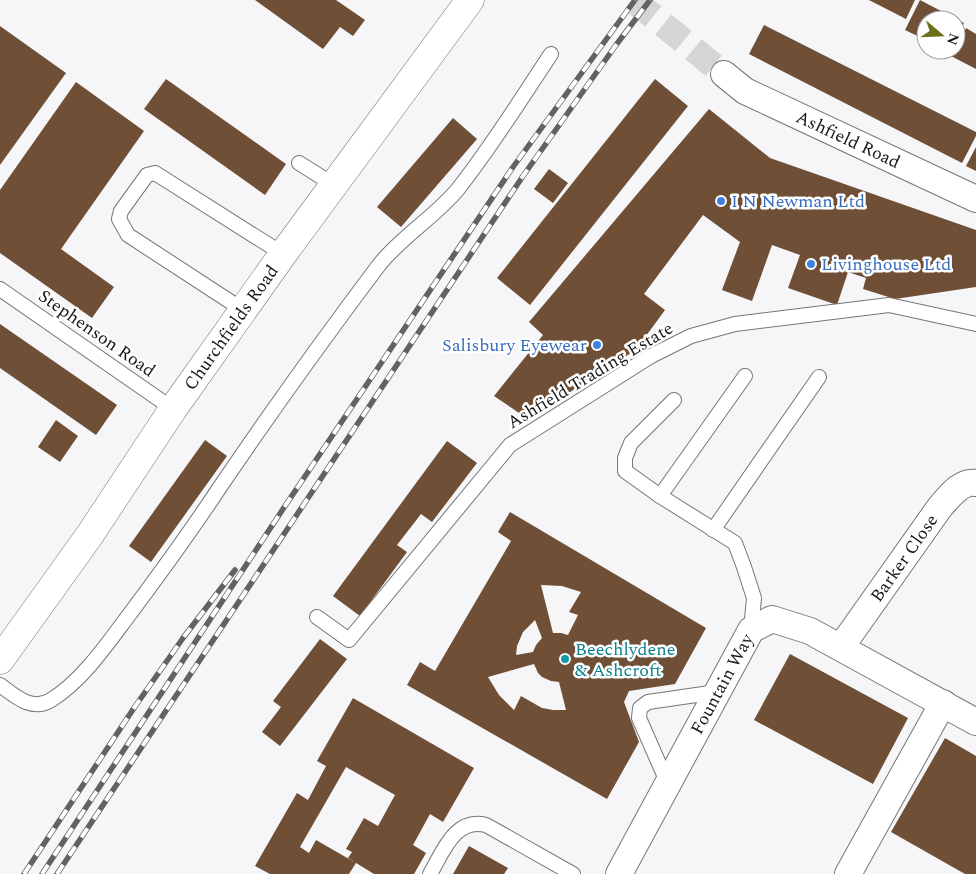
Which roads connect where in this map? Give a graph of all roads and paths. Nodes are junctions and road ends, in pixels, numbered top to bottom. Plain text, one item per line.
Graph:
1 (470, 0) edge
2 (551, 54) dead end
3 (724, 74) tunnel mouth
4 (300, 163) dead end
5 (334, 185) junction
6 (976, 199) edge
7 (283, 254) junction
8 (0, 289) edge
9 (243, 310) junction
10 (976, 324) edge
11 (745, 376) dead end
12 (819, 377) dead end
13 (674, 400) dead end
14 (173, 409) junction
15 (976, 482) edge
16 (660, 496) junction
17 (713, 530) junction
18 (317, 617) dead end
19 (751, 630) junction
20 (841, 647) junction
21 (0, 660) edge
22 (0, 685) edge
23 (718, 692) junction
24 (943, 703) junction
25 (976, 722) edge
26 (668, 784) junction
27 (430, 874) edge
28 (573, 874) edge
29 (619, 874) edge
30 (848, 874) edge

1 - 5 street, Churchfields Road
2 - 22 lane
3 - 6 street, Ashfield Road
4 - 5 lane
5 - 7 street, Churchfields Road
7 - 9 street, Churchfields Road
7 - 9 lane
8 - 14 lane, Stephenson Road
9 - 14 street, Churchfields Road
10 - 18 lane, Ashfield Trading Estate
11 - 16 lane
12 - 17 lane
13 - 16 lane
14 - 21 street, Churchfields Road
15 - 20 street, Barker Close
16 - 17 lane
17 - 19 lane
19 - 20 street, Fountain Way
19 - 23 street, Fountain Way
20 - 24 street, Fountain Way
23 - 26 street, Fountain Way
23 - 26 lane
24 - 25 street, Fountain Way
24 - 30 street
26 - 29 street, Fountain Way
27 - 28 lane

